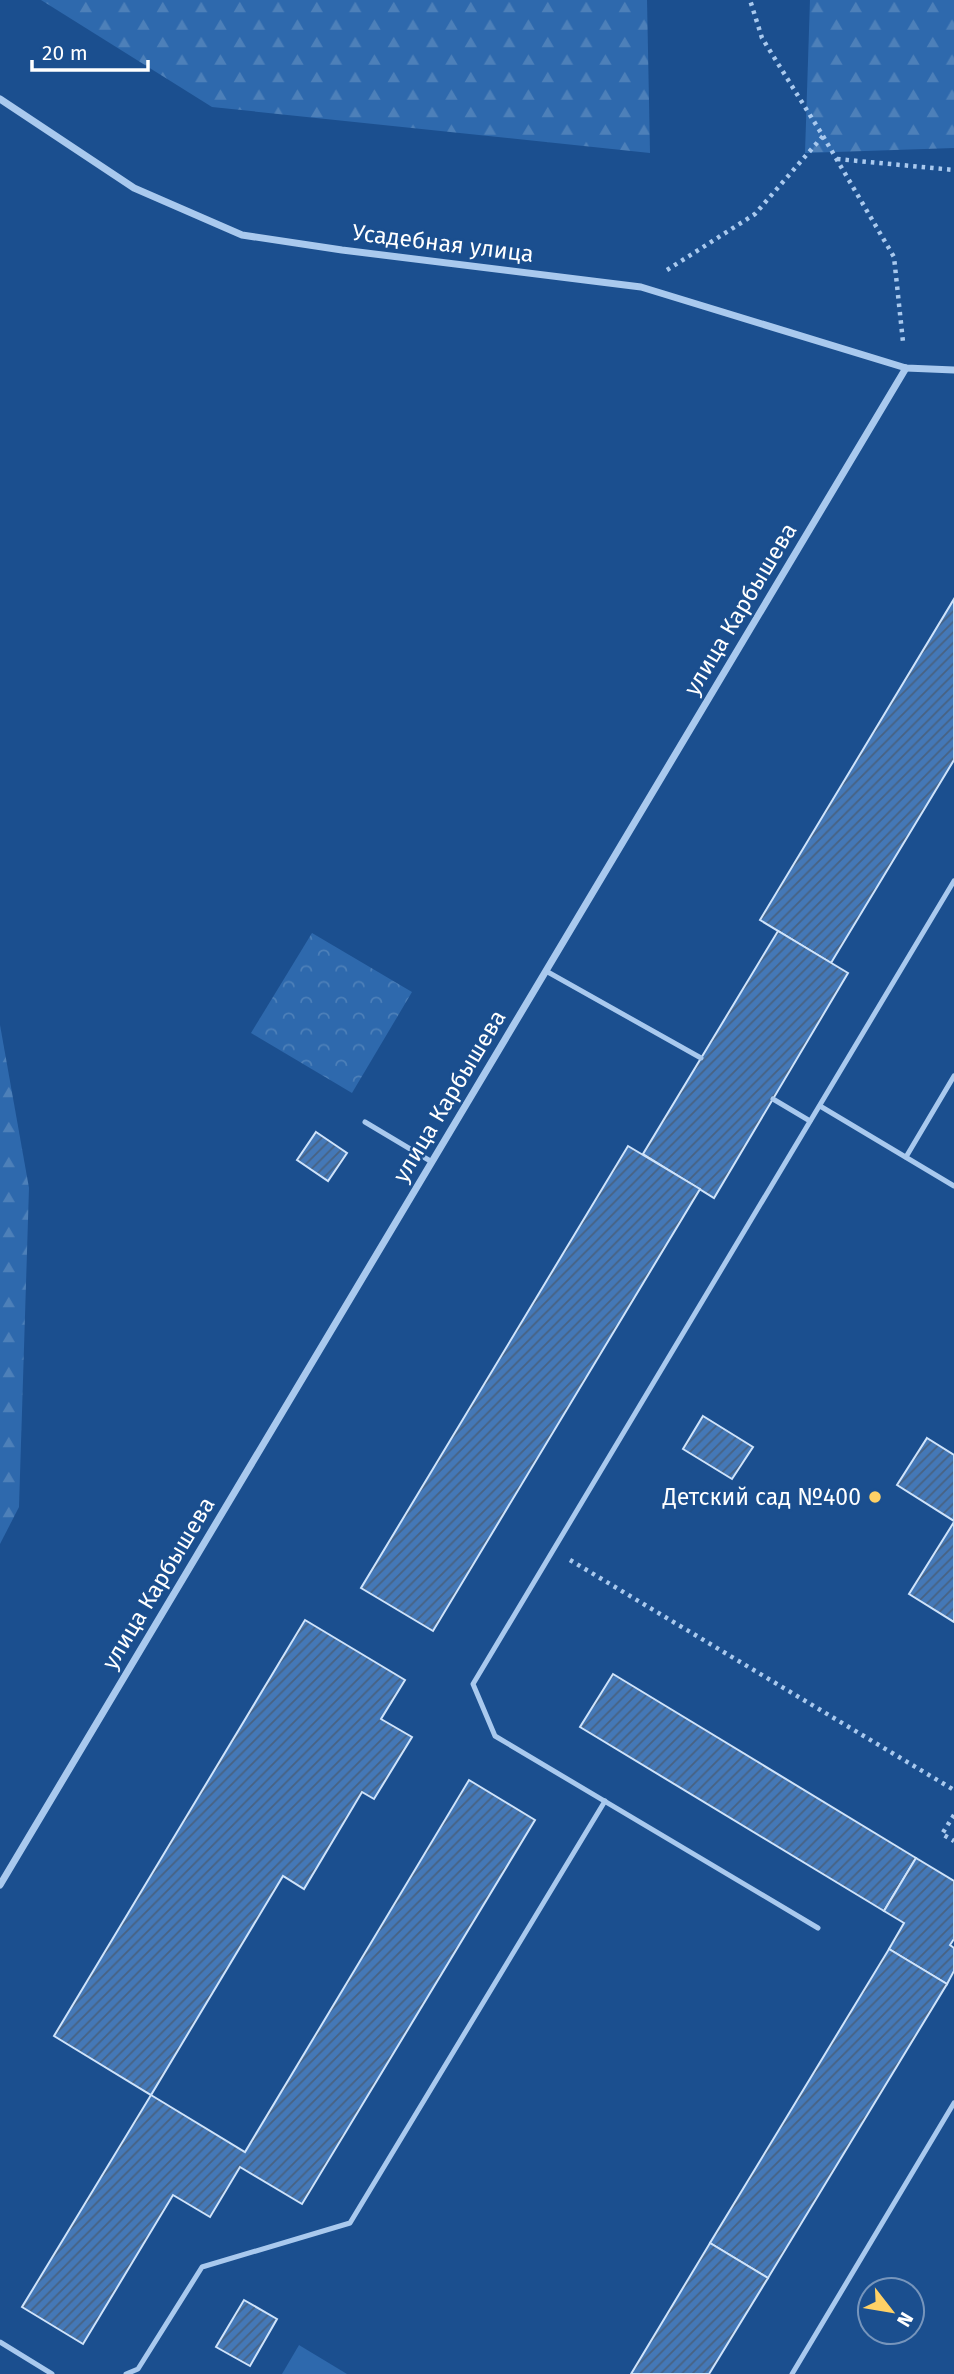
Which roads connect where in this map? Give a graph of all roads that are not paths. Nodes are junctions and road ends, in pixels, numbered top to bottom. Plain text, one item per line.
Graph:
1 (0, 99) edge
2 (906, 369) junction
3 (954, 370) edge
4 (954, 881) edge
5 (546, 971) junction
6 (701, 1058) dead end
7 (954, 1076) edge
8 (773, 1100) dead end
9 (820, 1106) junction
10 (810, 1121) junction
11 (365, 1122) dead end
12 (906, 1157) junction
13 (432, 1162) junction
14 (954, 1186) edge
15 (606, 1801) junction
16 (0, 1885) edge
17 (818, 1928) dead end
18 (954, 2103) edge
19 (0, 2342) edge
20 (52, 2374) edge
21 (126, 2374) edge
22 (792, 2374) edge

1 - 2 street, Усадебная улица
2 - 3 street
2 - 5 street, улица Карбышева
4 - 9 lane
5 - 6 lane
5 - 13 street, улица Карбышева
7 - 12 lane
8 - 10 lane
9 - 10 lane
9 - 12 lane
10 - 15 lane
11 - 13 lane
12 - 14 lane
13 - 16 street, улица Карбышева
15 - 17 lane
15 - 21 lane
18 - 22 lane
19 - 20 lane

